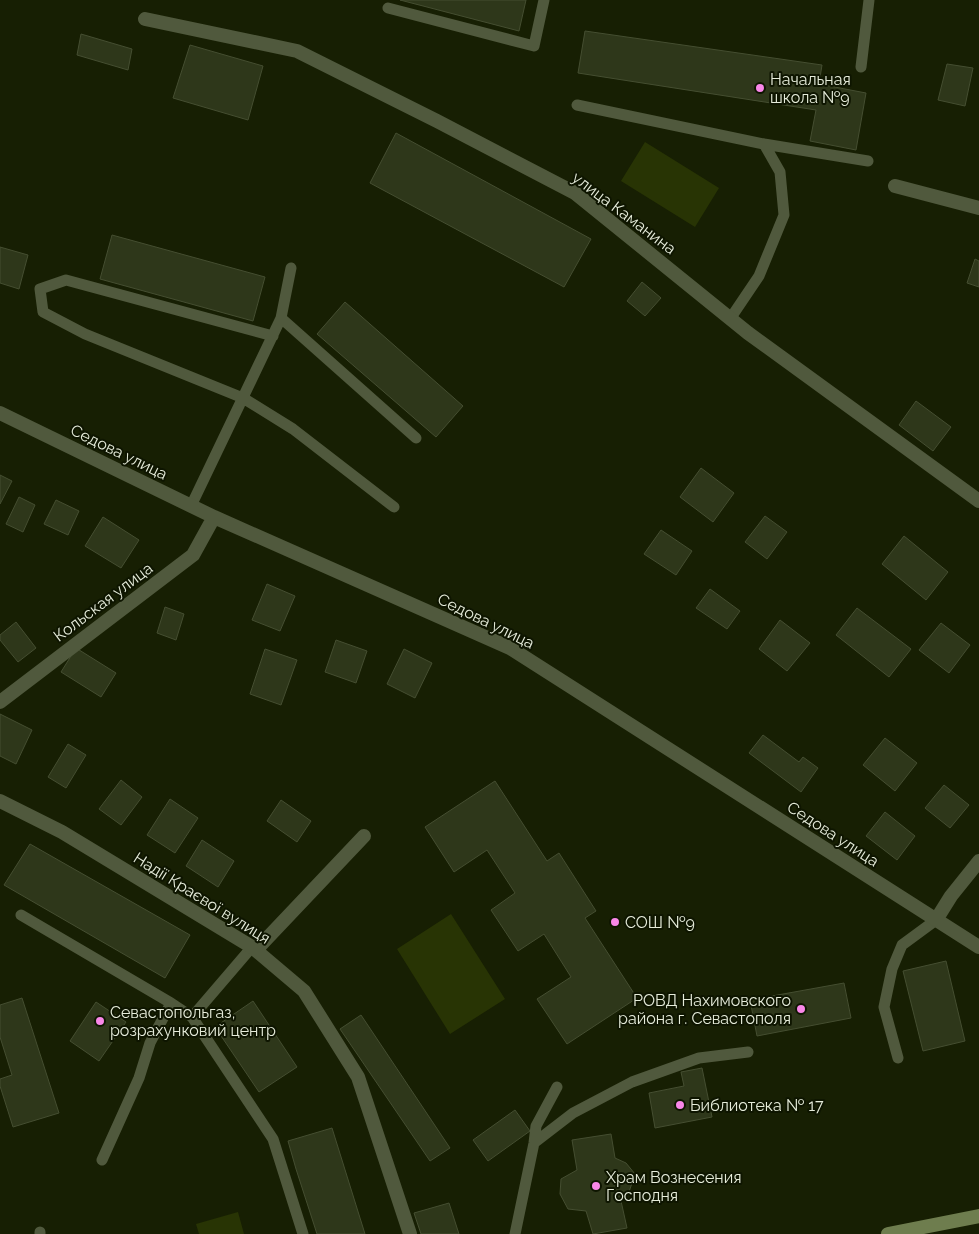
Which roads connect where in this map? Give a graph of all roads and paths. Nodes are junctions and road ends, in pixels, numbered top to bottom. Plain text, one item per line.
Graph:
1 (544, 0) edge
2 (869, 0) edge
3 (388, 8) dead end
4 (145, 19) dead end
5 (861, 67) dead end
6 (577, 105) dead end
7 (764, 144) junction
8 (868, 161) dead end
9 (895, 186) dead end
10 (979, 208) edge
11 (291, 268) dead end
12 (281, 318) junction
13 (730, 318) junction
14 (273, 336) junction
15 (243, 398) junction
16 (0, 413) edge
17 (416, 438) dead end
18 (979, 501) edge
19 (191, 506) junction
20 (394, 507) dead end
21 (214, 517) junction
22 (0, 702) edge
23 (0, 801) edge
24 (364, 836) dead end
25 (979, 861) edge
26 (21, 915) dead end
27 (936, 920) junction
28 (979, 947) edge
29 (254, 949) junction
30 (171, 1003) junction
31 (192, 1017) junction
32 (748, 1052) dead end
33 (898, 1058) dead end
34 (557, 1087) dead end
35 (534, 1143) junction
36 (102, 1160) dead end
37 (979, 1216) edge
38 (303, 1234) edge
39 (410, 1234) edge
40 (515, 1234) edge
41 (888, 1234) edge

1 - 3 lane
2 - 5 lane
4 - 13 street, улица Каманина
6 - 7 lane
7 - 8 lane
7 - 13 lane
9 - 10 street
11 - 12 lane
12 - 14 lane
12 - 17 lane
13 - 18 street, улица Каманина
14 - 15 lane
14 - 15 lane
15 - 19 lane
15 - 20 lane
16 - 19 street, Седова улица
19 - 21 street, Седова улица
21 - 22 street, Кольская улица
21 - 27 street, Седова улица
23 - 29 street, Надії Краєвої вулиця
24 - 29 street
25 - 27 street
26 - 30 lane
27 - 28 street, Седова улица
27 - 33 lane
29 - 31 lane
29 - 39 street, Надії Краєвої вулиця
30 - 31 lane
30 - 36 lane
31 - 38 lane
32 - 35 lane
34 - 35 lane
35 - 40 lane
37 - 41 main road

